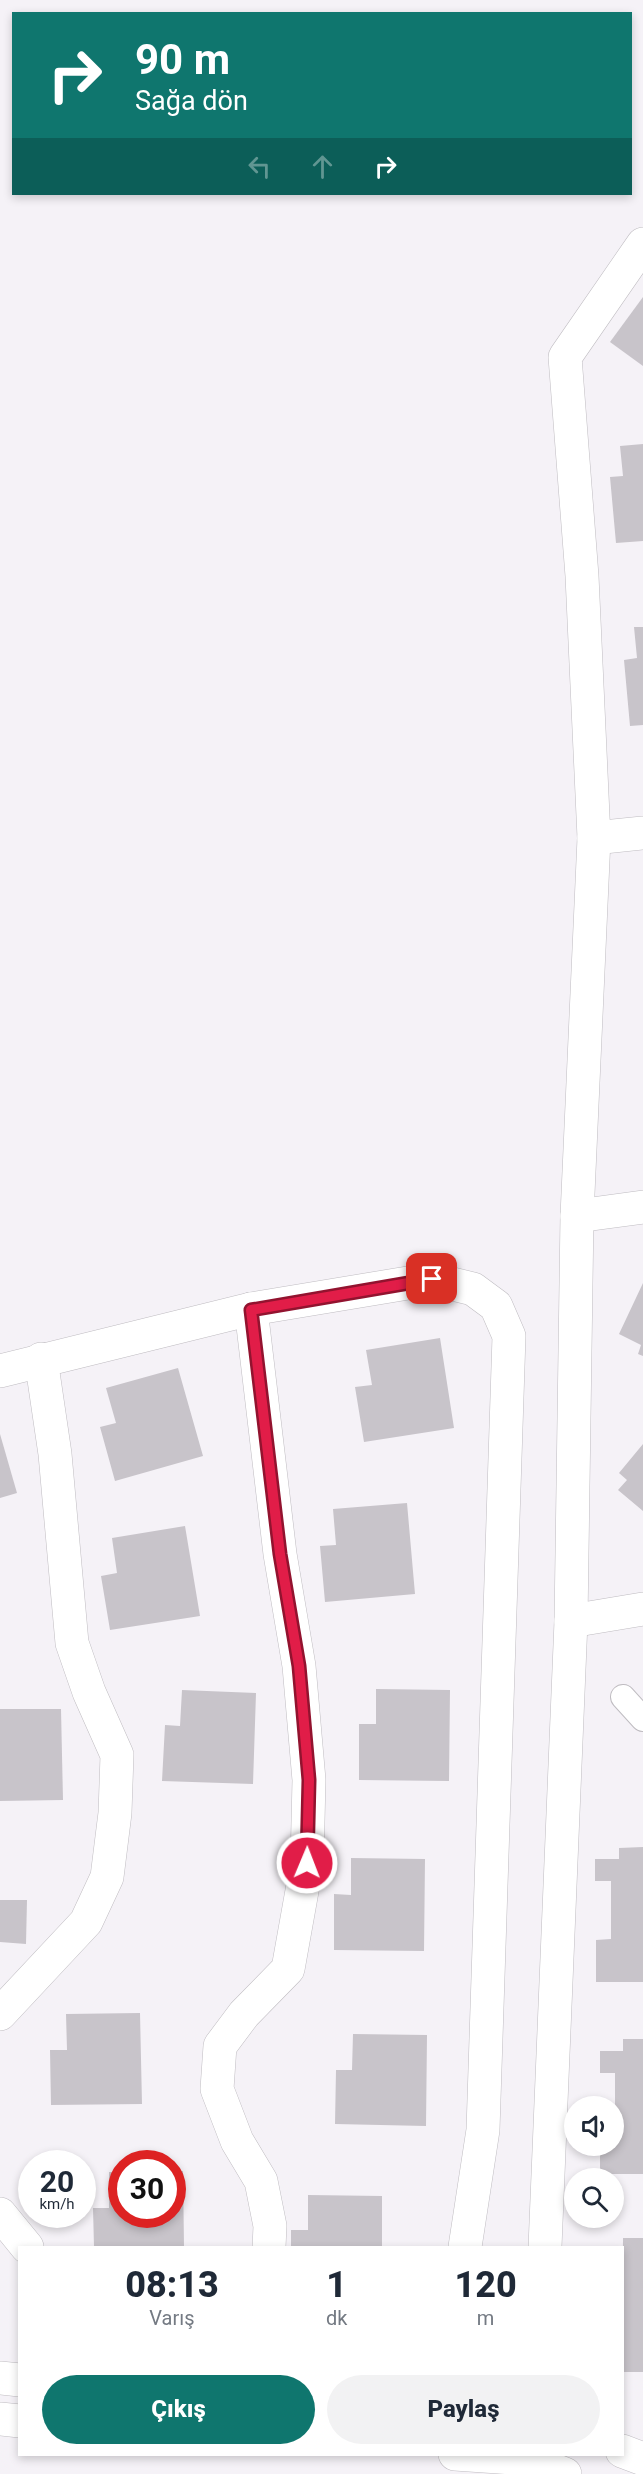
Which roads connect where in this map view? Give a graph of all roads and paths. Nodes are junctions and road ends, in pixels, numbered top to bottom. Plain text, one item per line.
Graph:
1 (643, 244) edge
2 (643, 832) edge
3 (594, 838) junction
4 (643, 1207) edge
5 (577, 1216) junction
6 (251, 1310) junction
7 (41, 1359) junction
8 (0, 1371) edge
9 (643, 1609) edge
10 (571, 1621) junction
11 (623, 1697) dead end
12 (643, 1719) edge
13 (0, 2014) edge
14 (0, 2214) edge
15 (26, 2246) edge
16 (269, 2246) edge
17 (465, 2246) edge
18 (545, 2246) edge
19 (0, 2378) edge
20 (18, 2380) edge
21 (0, 2419) edge
22 (18, 2421) edge
23 (624, 2452) edge
24 (503, 2456) edge
25 (527, 2457) edge
26 (643, 2459) edge
27 (565, 2474) edge

1 - 3 street
2 - 3 street
3 - 5 street
4 - 5 street
5 - 10 street
6 - 7 street
6 - 16 street
6 - 17 street
7 - 8 street
7 - 13 street
9 - 10 street
10 - 18 street
11 - 12 lane
14 - 15 street
19 - 20 street
21 - 22 street
23 - 26 street
24 - 25 street
25 - 27 street

